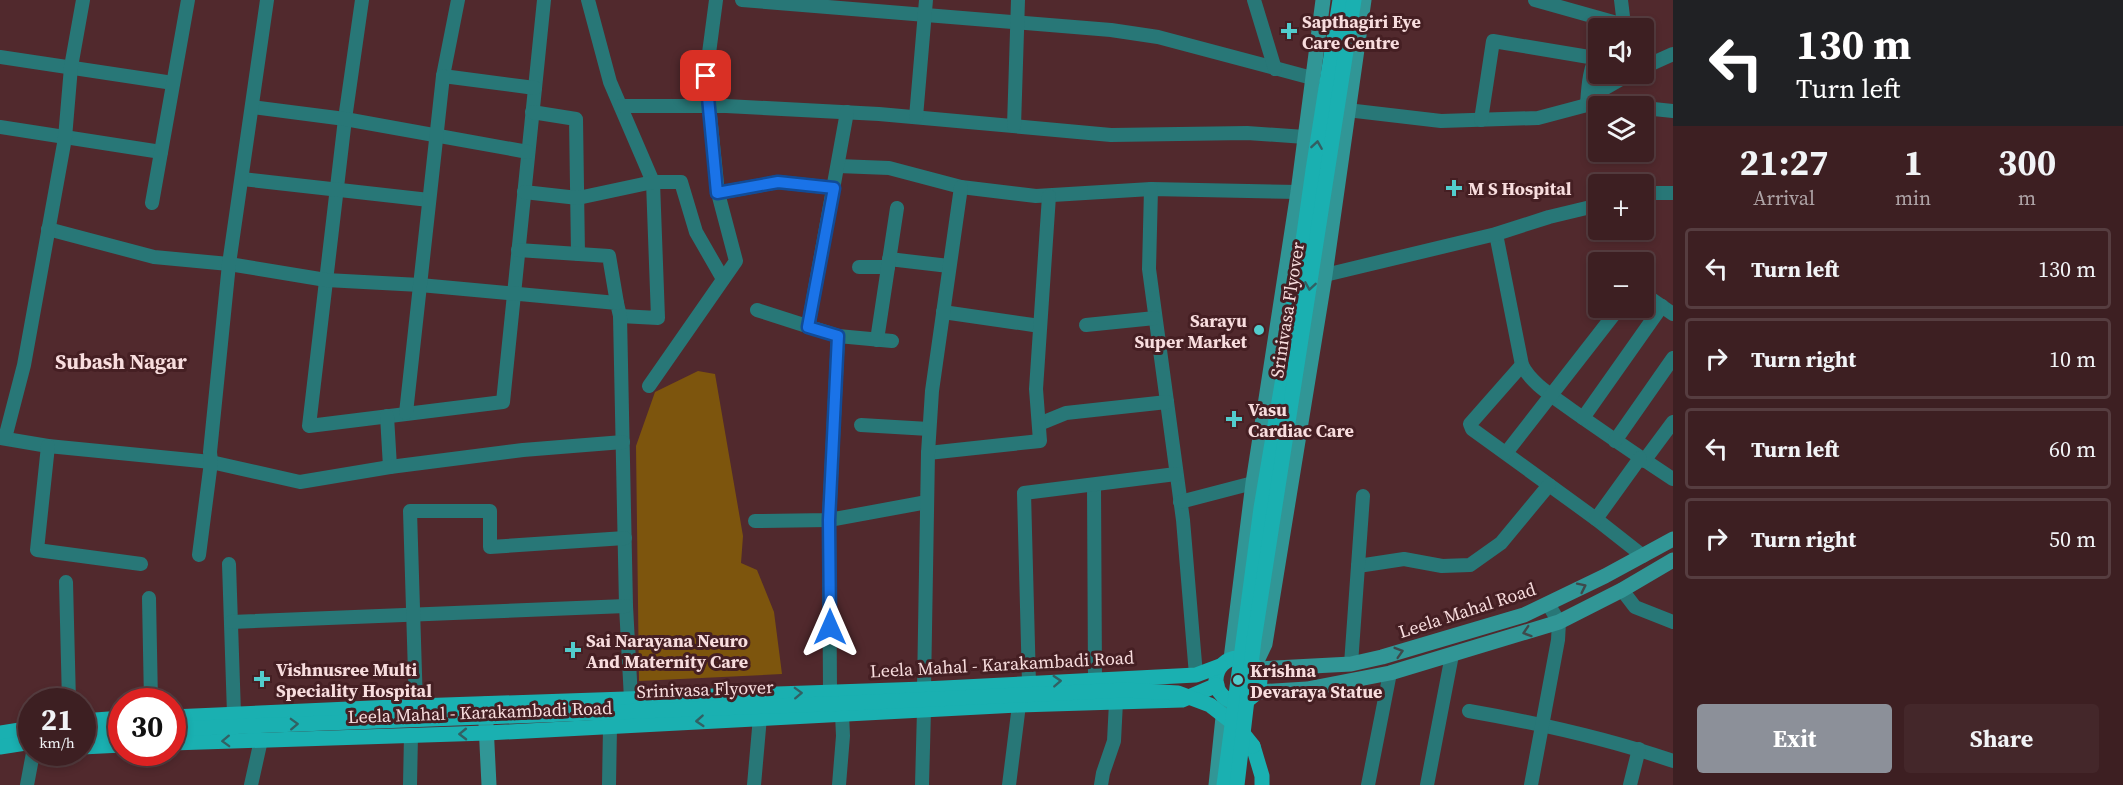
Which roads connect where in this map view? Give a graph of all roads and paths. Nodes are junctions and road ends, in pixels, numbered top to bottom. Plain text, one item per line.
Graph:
1 (83, 0) edge
2 (188, 0) edge
3 (267, 0) edge
4 (362, 0) edge
5 (458, 0) edge
6 (544, 0) edge
7 (588, 0) edge
8 (716, 0) edge
9 (742, 0) edge
10 (926, 0) edge
11 (1018, 0) edge
12 (1254, 0) edge
13 (1323, 0) edge
14 (1341, 0) edge
15 (1354, 0) edge
16 (1364, 0) edge
17 (1534, 0) edge
18 (1621, 0) edge
19 (924, 15) junction
20 (1593, 18) edge
21 (1622, 18) edge
22 (1017, 23) junction
23 (1673, 54) edge
24 (1588, 55) edge
25 (0, 57) edge
26 (1654, 63) edge
27 (71, 67) junction
28 (1275, 69) junction
29 (443, 76) junction
30 (1312, 78) junction
31 (173, 83) junction
32 (1591, 84) edge
33 (1614, 84) edge
34 (535, 88) junction
35 (1587, 101) junction
36 (621, 106) junction
37 (709, 106) junction
38 (252, 107) junction
39 (1654, 109) edge
40 (1347, 110) junction
41 (1673, 111) edge
42 (532, 112) junction
43 (847, 112) junction
44 (916, 117) junction
45 (345, 119) junction
46 (1481, 120) junction
47 (1014, 126) junction
48 (0, 127) edge
49 (436, 135) junction
50 (1305, 137) junction
51 (65, 138) junction
52 (161, 152) junction
53 (528, 152) junction
54 (838, 166) junction
55 (242, 179) junction
56 (653, 182) junction
57 (961, 187) junction
58 (834, 188) junction
59 (337, 189) junction
60 (1151, 189) junction
61 (524, 192) junction
62 (1298, 192) junction
63 (717, 193) junction
64 (1654, 193) edge
65 (1673, 193) edge
66 (1049, 196) junction
67 (578, 198) junction
68 (429, 200) junction
69 (152, 203) dead end
70 (897, 208) dead end
71 (1588, 208) edge
72 (48, 229) junction
73 (1496, 234) junction
74 (518, 250) junction
75 (578, 254) junction
76 (889, 263) junction
77 (229, 264) junction
78 (949, 266) junction
79 (859, 267) dead end
80 (1324, 276) junction
81 (723, 279) junction
82 (326, 280) junction
83 (420, 285) junction
84 (514, 294) junction
85 (1654, 301) edge
86 (619, 310) junction
87 (757, 310) dead end
88 (1668, 310) edge
89 (943, 312) junction
90 (1155, 318) junction
91 (1611, 318) edge
92 (1086, 325) dead end
93 (1040, 326) junction
94 (808, 327) junction
95 (838, 336) junction
96 (877, 340) junction
97 (892, 341) dead end
98 (1673, 358) edge
99 (1522, 365) junction
100 (649, 386) dead end
101 (1552, 396) junction
102 (1167, 402) junction
103 (406, 413) junction
104 (387, 416) junction
105 (1583, 418) junction
106 (1673, 422) edge
107 (1039, 424) junction
108 (861, 425) dead end
109 (929, 429) junction
110 (2, 438) edge
111 (1615, 441) junction
112 (623, 442) junction
113 (48, 446) junction
114 (927, 453) junction
115 (1506, 453) junction
116 (1642, 459) junction
117 (211, 462) junction
118 (390, 467) junction
119 (1176, 474) junction
120 (1673, 479) edge
121 (1253, 483) junction
122 (1094, 485) junction
123 (1549, 485) junction
124 (1363, 496) dead end
125 (927, 502) junction
126 (1180, 502) junction
127 (1596, 519) junction
128 (755, 520) dead end
129 (829, 520) junction
130 (625, 538) junction
131 (1673, 539) edge
132 (199, 555) dead end
133 (1642, 556) junction
134 (1673, 560) edge
135 (141, 564) dead end
136 (229, 564) dead end
137 (1358, 566) junction
138 (66, 582) dead end
139 (1622, 590) junction
140 (149, 598) dead end
141 (1548, 604) junction
142 (626, 606) junction
143 (414, 614) junction
144 (231, 622) junction
145 (1558, 622) junction
146 (1673, 622) edge
147 (1452, 655) junction
148 (1226, 663) junction
149 (1351, 664) junction
150 (1256, 667) junction
151 (1390, 673) junction
152 (1196, 675) junction
153 (1095, 679) junction
154 (1029, 683) junction
155 (69, 688) edge
156 (151, 688) edge
157 (924, 689) junction
158 (1221, 691) junction
159 (831, 692) junction
160 (1254, 696) junction
161 (631, 699) junction
162 (1116, 702) junction
163 (485, 704) junction
164 (1019, 705) junction
165 (416, 706) junction
166 (924, 710) junction
167 (1469, 711) dead end
168 (234, 714) junction
169 (842, 714) junction
170 (186, 716) edge
171 (760, 717) junction
172 (1542, 724) junction
173 (610, 727) junction
174 (186, 728) edge
175 (18, 730) edge
176 (0, 733) edge
177 (487, 733) junction
178 (411, 735) junction
179 (261, 740) junction
180 (186, 743) edge
181 (18, 744) edge
182 (0, 747) edge
183 (1639, 749) junction
184 (18, 755) edge
185 (0, 758) edge
186 (1673, 760) edge
187 (30, 766) edge
188 (27, 785) edge
189 (251, 785) edge
190 (410, 785) edge
191 (489, 785) edge
192 (609, 785) edge
193 (754, 785) edge
194 (839, 785) edge
195 (922, 785) edge
196 (1009, 785) edge
197 (1101, 785) edge
198 (1216, 785) edge
199 (1224, 785) edge
200 (1237, 785) edge
201 (1242, 785) edge
202 (1262, 785) edge
203 (1368, 785) edge
204 (1427, 785) edge
205 (1531, 785) edge
206 (1630, 785) edge

1 - 27 street
2 - 31 street
3 - 38 street
4 - 45 street
5 - 29 street
6 - 34 street
7 - 36 street
8 - 37 street
9 - 19 street
10 - 19 street
11 - 22 street
12 - 28 street
13 - 30 street
199 -> 14 main road, Srinivasa Flyover, bridge
15 -> 200 main road, Srinivasa Flyover, bridge
16 - 40 street
17 - 20 street
18 - 21 street
19 - 22 street
19 - 44 street
22 - 28 street
22 - 47 street
23 - 26 street
24 - 46 street
25 - 27 street
27 - 31 street
27 - 51 street
28 - 30 street
29 - 34 street
29 - 49 street
30 - 50 street
31 - 52 street
32 - 35 street
33 - 35 street
34 - 42 street
35 - 46 street
36 - 37 street
36 - 56 street
37 - 43 street
37 - 63 street
38 - 45 street
38 - 55 street
39 - 41 street
40 - 46 street
40 - 80 street
42 - 53 street
42 - 67 street
43 - 44 street
43 - 54 street
44 - 47 street
45 - 49 street
45 - 59 street
47 - 50 street
48 - 51 street
49 - 53 street
49 - 68 street
50 - 62 street
51 - 52 street
51 - 72 street
52 - 69 street
53 - 61 street
54 - 57 street
54 - 58 street
55 - 59 street
55 - 77 street
56 - 67 street
56 - 81 street
56 - 86 street
57 - 66 street
57 - 78 street
58 - 63 street
58 - 94 street
59 - 68 street
59 - 82 street
60 - 62 street
60 - 66 street
60 - 90 street
61 - 67 street
61 - 74 street
62 - 121 street
63 - 81 street
64 - 65 street
66 - 93 street
67 - 75 street
68 - 83 street
70 - 76 street
71 - 73 street
72 - 77 street
72 - 110 street
73 - 80 street
73 - 99 street
74 - 75 street
74 - 84 street
75 - 86 street
76 - 78 street
76 - 79 street
76 - 96 street
77 - 82 street
77 - 117 street
78 - 89 street
80 - 150 street
81 - 100 street
82 - 83 street
82 - 104 street
83 - 84 street
83 - 103 street
84 - 86 street
84 - 103 street
85 - 88 street
86 - 112 street
87 - 94 street
88 - 105 street
89 - 93 street
89 - 109 street
90 - 92 street
90 - 102 street
91 - 101 street
93 - 107 street
94 - 95 street
95 - 96 street
95 - 129 street
96 - 97 street
98 - 111 street
99 - 101 street
99 - 115 street
101 - 105 street
101 - 115 street
102 - 107 street
102 - 119 street
103 - 104 street
104 - 118 street
105 - 111 street
106 - 116 street
107 - 114 street
108 - 109 street
109 - 114 street
110 - 113 street
111 - 116 street
112 - 118 street
112 - 130 street
113 - 117 street
113 - 135 street
114 - 125 street
115 - 123 street
116 - 120 street
116 - 127 street
117 - 118 street
117 - 132 street
119 - 122 street
119 - 126 street
121 - 126 street
121 - 148 street
122 - 153 street
122 - 154 street
123 - 127 street
123 - 137 street
124 - 137 street
125 - 129 street
125 - 157 street
126 - 152 street
127 - 133 street
128 - 129 street
129 - 159 street
130 - 142 street
130 - 143 street
131 - 133 street, Leela Mahal Road
141 -> 133 street, Leela Mahal Road
134 - 139 street, Leela Mahal Road
136 - 144 street
137 - 149 street
138 - 155 street
139 - 145 street, Leela Mahal Road
139 - 146 street
140 - 156 street
141 - 145 street
149 -> 141 street, Leela Mahal Road
142 - 143 street
142 - 161 street
143 - 144 street
143 - 165 street
144 - 168 street
145 -> 147 street, Leela Mahal Road
145 - 172 street
147 - 151 street, Leela Mahal Road
147 - 204 street
148 - 150 main road
148 - 152 main road, Leela Mahal - Karakambadi Road
148 - 158 main road
149 - 150 street, Leela Mahal Road
150 - 160 main road
151 - 160 street, Leela Mahal Road
151 - 203 street
152 - 153 main road, Leela Mahal - Karakambadi Road
154 -> 153 main road, Leela Mahal - Karakambadi Road
154 - 157 main road, Leela Mahal - Karakambadi Road
157 - 159 main road, Leela Mahal - Karakambadi Road
158 - 160 main road
158 - 162 main road, Leela Mahal - Karakambadi Road
158 - 198 street
161 -> 159 main road, Leela Mahal - Karakambadi Road
160 - 201 street
161 - 163 main road, Leela Mahal - Karakambadi Road
162 - 164 main road, Leela Mahal - Karakambadi Road
162 - 197 street
163 - 165 main road, Leela Mahal - Karakambadi Road
163 - 177 street
164 - 166 main road, Leela Mahal - Karakambadi Road
164 - 196 street
165 - 168 main road, Leela Mahal - Karakambadi Road
166 - 169 main road, Leela Mahal - Karakambadi Road
166 - 195 street
167 - 172 street
168 - 170 main road, Leela Mahal - Karakambadi Road
169 - 171 main road, Leela Mahal - Karakambadi Road
169 - 194 street
171 -> 173 main road, Leela Mahal - Karakambadi Road
171 - 193 street
172 - 183 street
172 - 205 street
173 - 177 main road, Leela Mahal - Karakambadi Road
173 - 192 street
174 -> 202 main road, Srinivasa Flyover, bridge
175 - 176 main road
177 -> 178 main road, Leela Mahal - Karakambadi Road
177 - 191 street
178 - 179 main road, Leela Mahal - Karakambadi Road
178 - 190 street
179 -> 180 main road, Leela Mahal - Karakambadi Road
179 - 189 street
181 - 182 main road
183 - 186 street
183 - 206 street
184 - 185 main road
187 - 188 street

